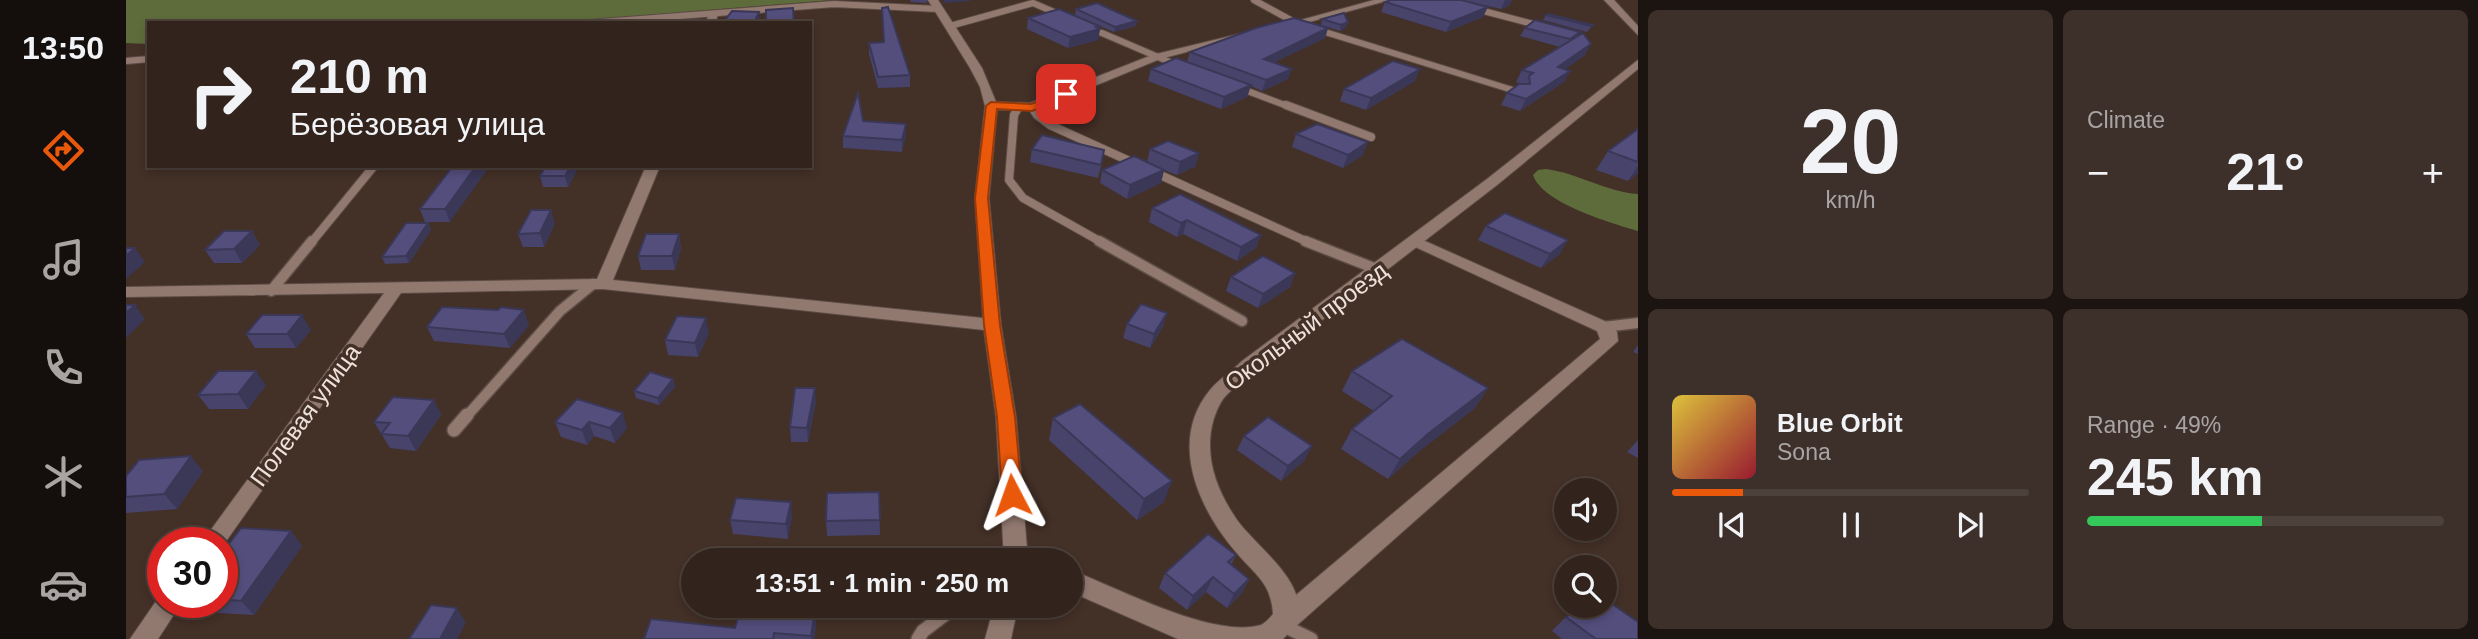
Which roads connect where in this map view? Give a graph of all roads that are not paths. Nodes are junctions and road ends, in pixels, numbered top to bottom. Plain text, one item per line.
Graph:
1 (1254, 0) edge
2 (1385, 0) edge
3 (1609, 0) edge
4 (936, 4) edge
5 (1469, 7) edge
6 (1068, 18) edge
7 (712, 19) edge
8 (650, 21) edge
9 (1296, 23) junction
10 (1080, 24) edge
11 (950, 26) junction
12 (1548, 28) edge
13 (1272, 29) edge
14 (1259, 32) edge
15 (1638, 32) edge
16 (1156, 57) junction
17 (147, 59) edge
18 (126, 61) edge
19 (1638, 63) edge
20 (1182, 66) edge
21 (1232, 85) edge
22 (1519, 93) edge
23 (991, 106) junction
24 (1032, 107) junction
25 (1018, 108) junction
26 (1371, 137) dead end
27 (372, 168) edge
28 (652, 168) edge
29 (1416, 242) junction
30 (1379, 270) junction
31 (598, 284) junction
32 (396, 288) junction
33 (271, 291) junction
34 (126, 292) edge
35 (1242, 320) dead end
36 (1638, 323) edge
37 (992, 325) junction
38 (1603, 327) junction
39 (454, 430) dead end
40 (224, 527) edge
41 (1015, 548) edge
42 (1083, 586) edge
43 (158, 618) edge
44 (940, 618) edge
45 (1003, 618) edge
46 (1283, 621) junction
47 (143, 639) edge
48 (918, 639) edge
49 (998, 639) edge
50 (1231, 639) edge
51 (1241, 639) edge
52 (1311, 639) edge

1 - 9 lane
2 - 9 street
3 - 15 street
4 - 7 lane
4 - 11 street
5 - 12 lane
6 - 11 lane
7 - 8 lane
9 - 13 street
9 - 22 lane
10 - 16 lane
11 - 23 street
14 - 16 street
16 - 20 lane
16 - 24 street
17 - 18 lane
19 - 29 street, Окольный проезд
21 - 26 lane
23 - 25 street
23 - 37 street
24 - 25 street
24 - 30 lane
25 - 35 lane
27 - 33 lane
28 - 31 street
29 - 30 street, Окольный проезд
29 - 38 street
30 - 46 street, Окольный проезд
31 - 32 street
31 - 37 street
31 - 39 lane
32 - 33 street
32 - 40 street, Полевая улица
33 - 34 street
36 - 38 lane
37 - 41 street
38 - 46 street
42 - 50 street
43 - 47 street
44 - 48 lane
45 - 49 street
46 - 51 street
46 - 52 lane

